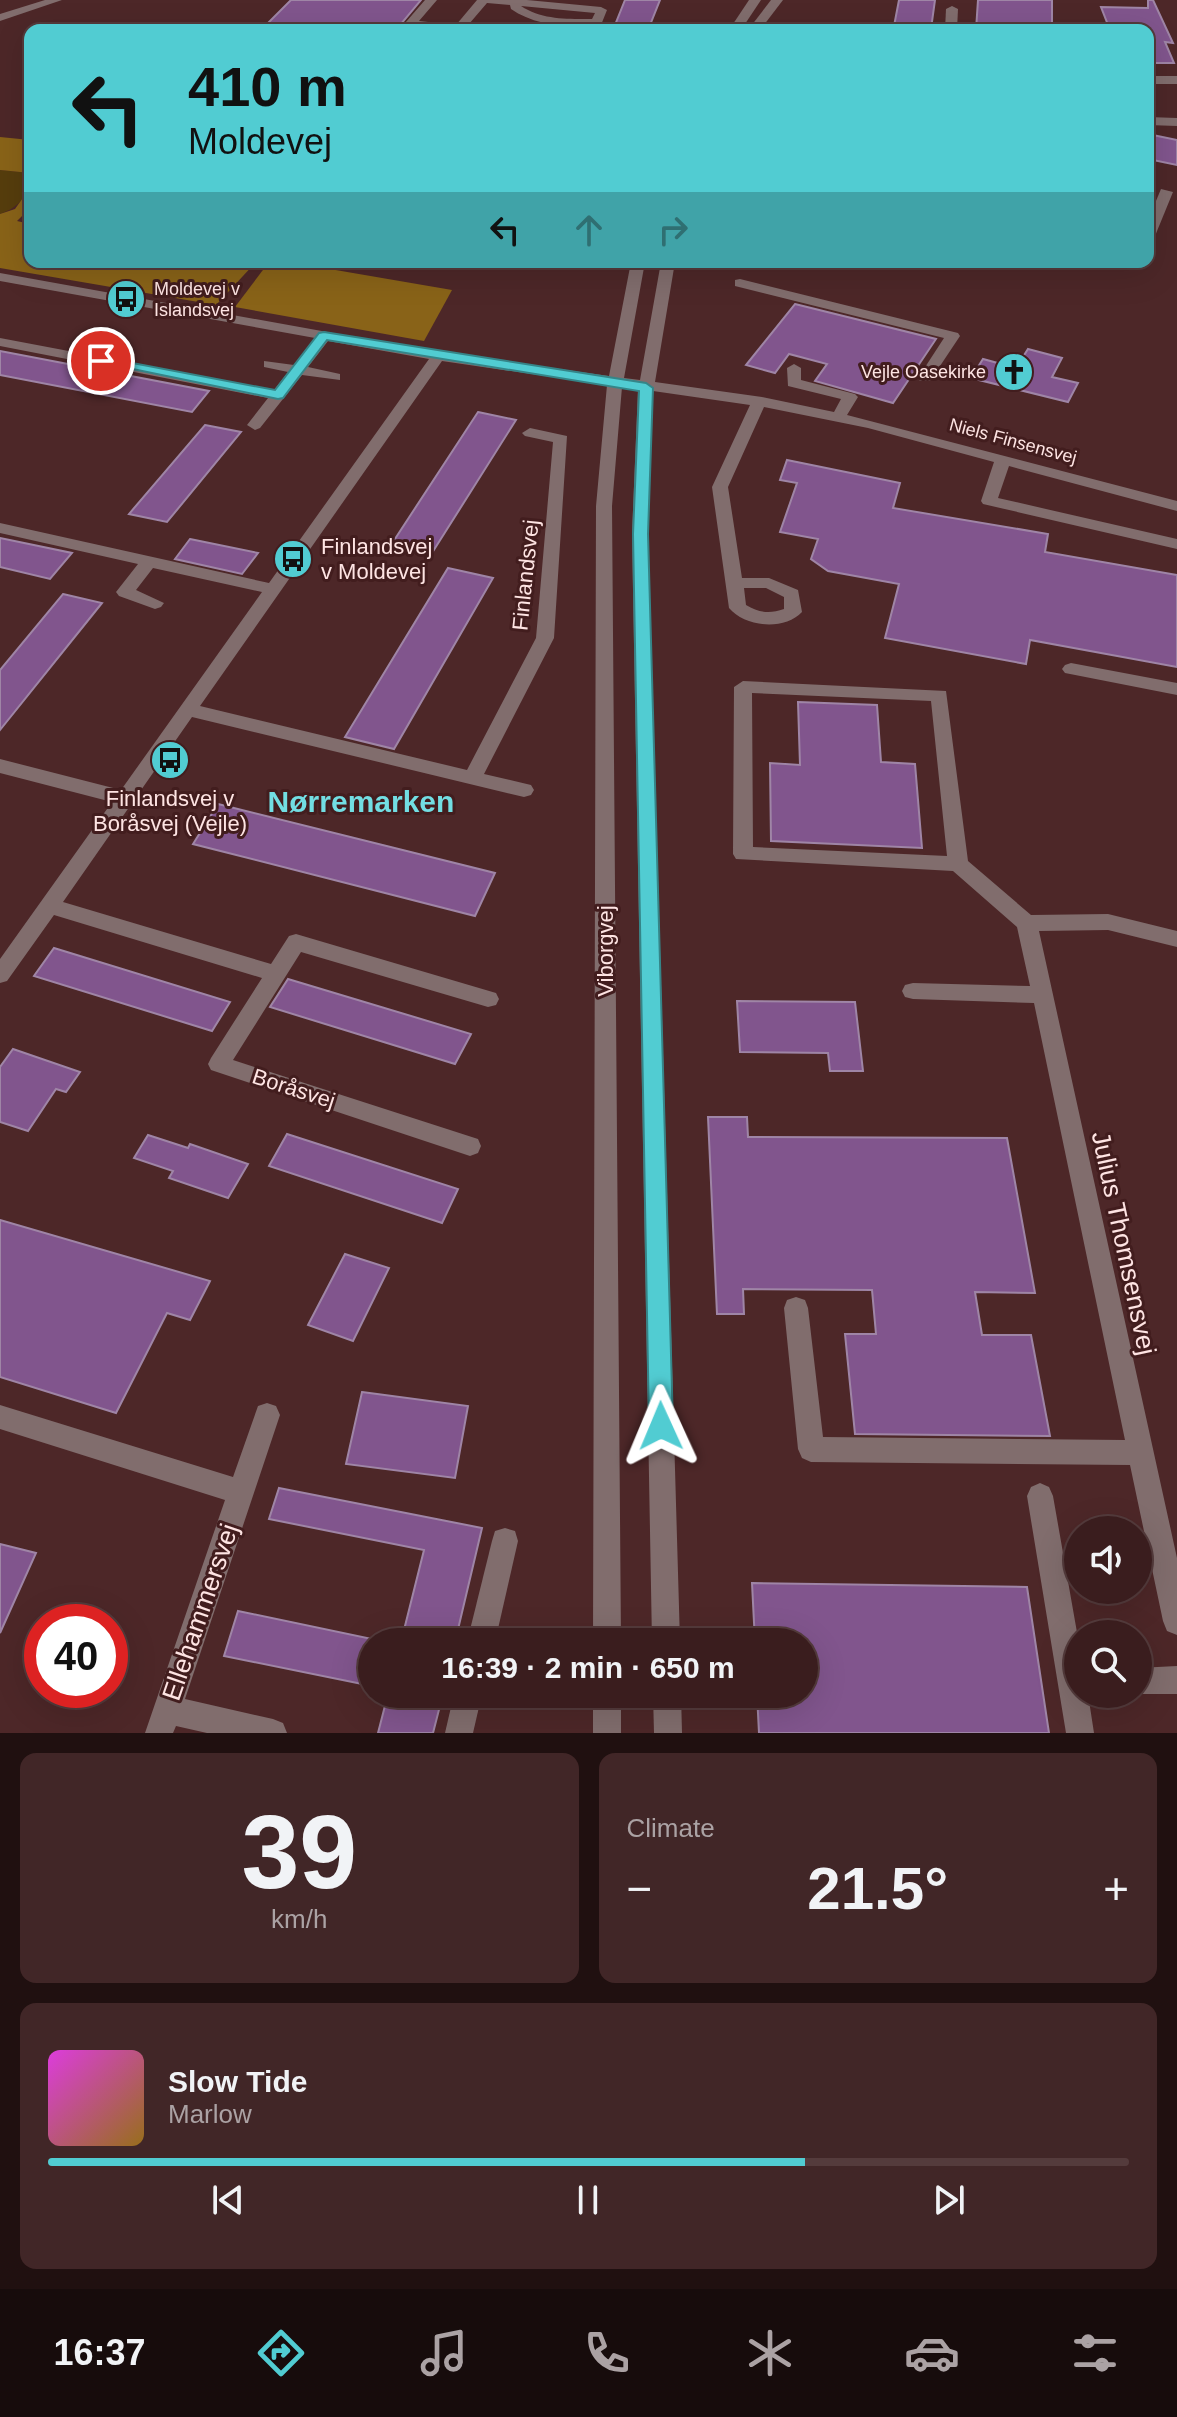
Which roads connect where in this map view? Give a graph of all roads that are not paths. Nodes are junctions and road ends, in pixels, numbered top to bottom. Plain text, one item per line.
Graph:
1 (56, 0) edge
2 (431, 0) edge
3 (483, 0) edge
4 (490, 0) edge
5 (755, 0) edge
6 (777, 0) edge
7 (522, 2) edge
8 (952, 9) dead end
9 (0, 18) edge
10 (410, 24) edge
11 (462, 24) edge
12 (739, 24) edge
13 (759, 24) edge
14 (951, 24) edge
15 (1154, 80) edge
16 (1177, 80) edge
17 (1154, 121) edge
18 (1177, 122) edge
19 (1171, 193) edge
20 (1154, 222) edge
21 (637, 268) edge
22 (667, 268) edge
23 (0, 277) edge
24 (740, 283) dead end
25 (324, 336) junction
26 (0, 342) edge
27 (438, 356) junction
28 (269, 364) dead end
29 (794, 368) dead end
30 (297, 370) junction
31 (335, 377) dead end
32 (925, 378) dead end
33 (615, 384) junction
34 (646, 388) junction
35 (278, 395) junction
36 (759, 402) junction
37 (838, 418) junction
38 (255, 425) dead end
39 (530, 433) dead end
40 (1003, 459) junction
41 (1177, 506) edge
42 (0, 528) edge
43 (1177, 544) edge
44 (149, 561) junction
45 (734, 583) dead end
46 (272, 589) junction
47 (155, 603) dead end
48 (1071, 669) dead end
49 (1177, 689) edge
50 (188, 710) junction
51 (0, 766) edge
52 (472, 778) junction
53 (524, 790) dead end
54 (125, 798) junction
55 (958, 864) junction
56 (49, 906) junction
57 (1027, 923) junction
58 (1177, 939) edge
59 (275, 974) junction
60 (0, 975) edge
61 (913, 991) dead end
62 (1042, 995) junction
63 (488, 999) dead end
64 (470, 1146) dead end
65 (796, 1308) dead end
66 (267, 1415) dead end
67 (0, 1417) edge
68 (1141, 1453) junction
69 (241, 1492) junction
70 (1040, 1496) dead end
71 (505, 1541) dead end
72 (1177, 1621) edge
73 (1064, 1626) edge
74 (484, 1628) edge
75 (607, 1628) edge
76 (666, 1628) edge
77 (1177, 1680) edge
78 (1152, 1681) edge
79 (465, 1708) edge
80 (607, 1708) edge
81 (667, 1708) edge
82 (1077, 1708) edge
83 (163, 1722) edge
84 (273, 1733) edge
85 (459, 1733) edge
86 (607, 1733) edge
87 (668, 1733) edge
88 (1080, 1733) edge

1 - 9 street
2 - 10 street
3 - 11 street
4 - 7 street
5 - 12 street
6 - 13 street
7 - 7 street
8 - 14 street
15 - 16 street
17 - 18 street
19 - 20 street
21 - 33 street, Viborgvej
22 - 34 street, Viborgvej
23 - 25 street, Niels Finsensvej
24 - 32 street
25 - 27 street, Niels Finsensvej
25 - 30 street
26 - 35 street
27 - 33 street, Niels Finsensvej
27 - 46 street
28 - 30 street
29 - 37 street
30 - 31 street
30 - 35 street
33 - 34 street, Niels Finsensvej
33 - 75 street, Viborgvej
34 - 36 street, Niels Finsensvej
34 - 76 street, Viborgvej
35 - 38 street
36 - 37 street, Niels Finsensvej
36 - 45 street
37 - 40 street, Niels Finsensvej
39 - 52 street, Finlandsvej
40 - 41 street, Niels Finsensvej
40 - 43 street
42 - 44 street
44 - 46 street
44 - 47 street
46 - 50 street
48 - 49 street
50 - 52 street
50 - 54 street
51 - 54 street
52 - 53 street
54 - 56 street
55 - 55 street
55 - 57 street
56 - 59 street
56 - 60 street
57 - 58 street
57 - 62 street, Julius Thomsensvej
59 - 63 street, Boråsvej
59 - 64 street, Boråsvej
61 - 62 street
62 - 68 street, Julius Thomsensvej
65 - 68 street
66 - 69 street, Ellehammersvej
67 - 69 street
68 - 72 street, Julius Thomsensvej
69 - 83 street, Ellehammersvej
70 - 73 street
71 - 74 street
77 - 78 street
79 - 85 street
80 - 86 street
81 - 87 street
82 - 88 street
83 - 84 street

